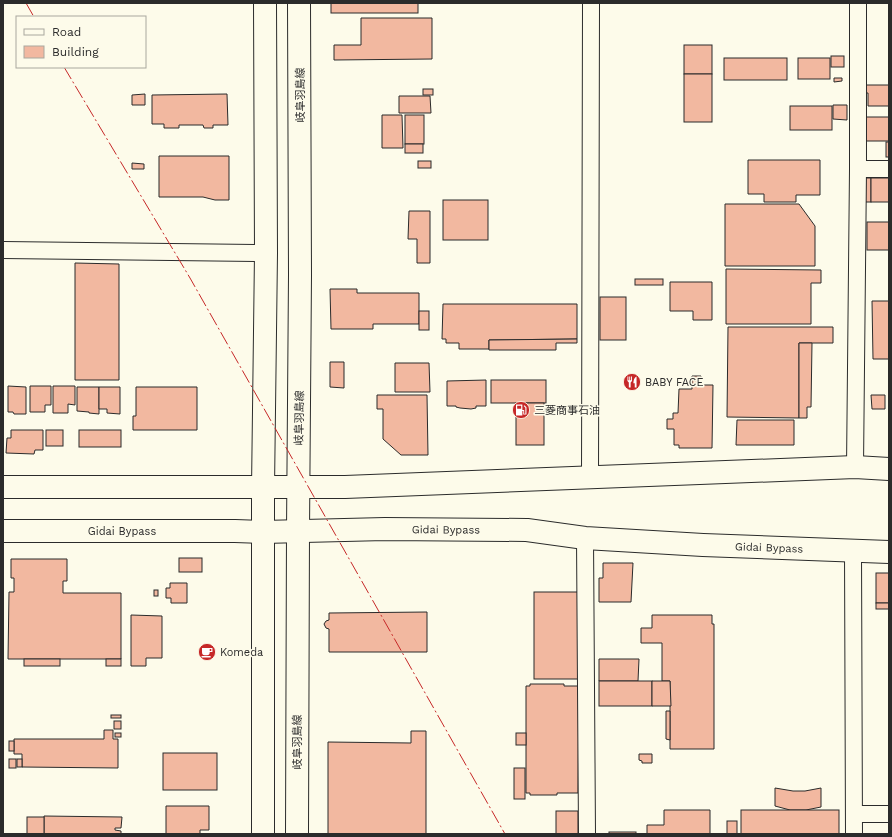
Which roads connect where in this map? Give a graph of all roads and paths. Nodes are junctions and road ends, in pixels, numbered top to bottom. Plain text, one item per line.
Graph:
1 (265, 3) edge
2 (299, 3) edge
3 (591, 3) edge
4 (858, 3) edge
5 (889, 168) edge
6 (858, 169) junction
7 (3, 250) edge
8 (266, 253) junction
9 (855, 467) junction
10 (889, 469) edge
11 (590, 477) junction
12 (3, 487) edge
13 (298, 487) junction
14 (263, 488) junction
15 (3, 531) edge
16 (298, 531) junction
17 (263, 532) junction
18 (585, 538) junction
19 (853, 551) junction
20 (889, 552) edge
21 (854, 814) junction
22 (889, 814) edge
23 (263, 834) edge
24 (297, 834) edge
25 (587, 834) edge
26 (854, 834) edge

1 - 8 main road
2 - 13 main road, 岐阜羽島線
3 - 11 street
4 - 6 street
5 - 6 street
6 - 9 street
7 - 8 street
8 - 14 main road
9 - 10 main road
9 - 11 main road
11 - 13 main road
12 - 14 main road
13 - 14 main road
13 - 16 main road, 岐阜羽島線
14 - 17 main road
15 - 17 main road, Gidai Bypass
16 - 17 main road, Gidai Bypass
16 - 18 main road, Gidai Bypass
16 - 24 main road, 岐阜羽島線
17 - 23 main road
18 - 19 main road, Gidai Bypass
18 - 25 street
19 - 20 main road, Gidai Bypass
19 - 21 street
21 - 22 street
21 - 26 street

